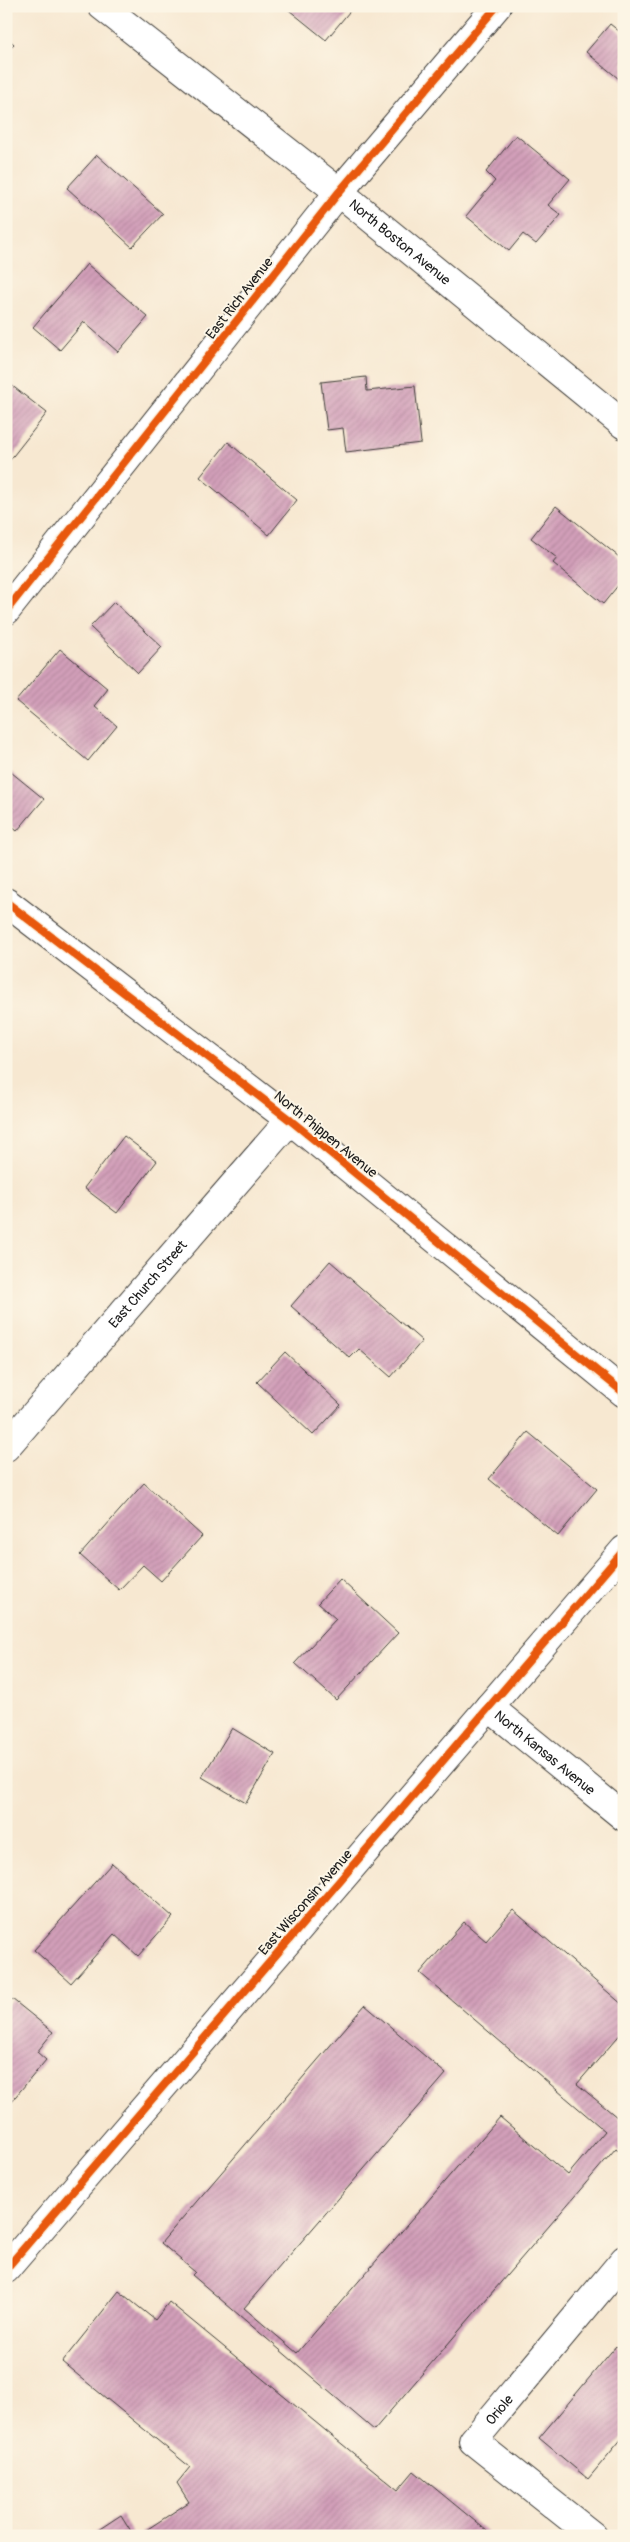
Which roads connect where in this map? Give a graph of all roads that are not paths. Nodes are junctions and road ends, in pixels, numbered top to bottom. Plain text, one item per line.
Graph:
1 (102, 6) edge
2 (497, 6) edge
3 (339, 192) junction
4 (624, 425) edge
5 (6, 611) edge
6 (6, 902) edge
7 (290, 1120) junction
8 (624, 1393) edge
9 (6, 1447) edge
10 (624, 1550) edge
11 (489, 1707) junction
12 (624, 1817) edge
13 (624, 2260) edge
14 (6, 2269) edge
15 (593, 2536) edge

1 - 3 street, North Boston Avenue
2 - 3 street, East Rich Avenue
3 - 4 street, North Boston Avenue
3 - 5 street, East Rich Avenue
6 - 7 street, North Phippen Avenue
7 - 8 street, North Phippen Avenue
7 - 9 street, East Church Street
10 - 11 street, East Wisconsin Avenue
11 - 12 street, North Kansas Avenue
11 - 14 street, East Wisconsin Avenue
13 - 15 street, Oriole

